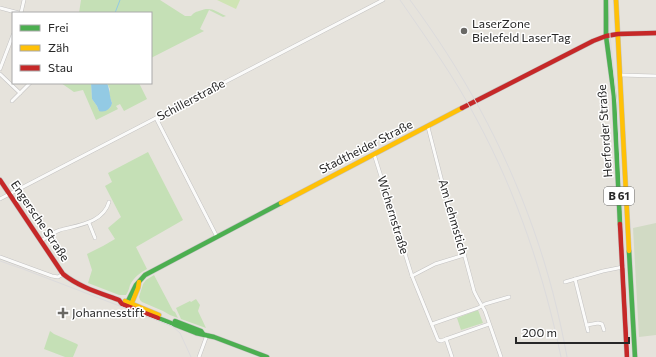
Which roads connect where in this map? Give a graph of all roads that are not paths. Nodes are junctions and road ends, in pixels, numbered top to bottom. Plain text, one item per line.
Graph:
1 (24, 0) edge
2 (382, 0) edge
3 (606, 0) edge
4 (616, 0) edge
5 (0, 8) edge
6 (16, 12) edge
7 (20, 12) edge
8 (656, 33) edge
9 (618, 34) junction
10 (606, 36) junction
11 (12, 38) edge
12 (0, 70) edge
13 (0, 74) edge
14 (620, 75) junction
15 (656, 76) edge
16 (29, 84) edge
17 (20, 93) junction
18 (12, 101) dead end
19 (156, 118) junction
20 (428, 127) junction
21 (374, 154) junction
22 (0, 180) edge
23 (10, 194) junction
24 (0, 199) edge
25 (109, 202) dead end
26 (89, 223) junction
27 (217, 237) junction
28 (95, 238) dead end
29 (41, 241) junction
30 (464, 255) junction
31 (0, 257) edge
32 (622, 268) junction
33 (63, 274) junction
34 (412, 276) junction
35 (575, 279) junction
36 (565, 282) dead end
37 (509, 297) dead end
38 (129, 304) junction
39 (482, 305) junction
40 (432, 324) junction
41 (489, 324) junction
42 (587, 325) junction
43 (604, 330) dead end
44 (588, 331) dead end
45 (205, 334) junction
46 (446, 339) junction
47 (199, 357) edge
48 (267, 357) edge
49 (452, 357) edge
50 (501, 357) edge
51 (627, 357) edge
52 (635, 357) edge

1 - 7 street
2 - 19 street, Schillerstraße
3 - 10 main road, Herforder Straße / B 61
4 - 9 main road, Herforder Straße / B 61
5 - 6 street
8 - 9 main road, Stadtheider Straße
9 - 10 main road, Stadtheider Straße
9 - 14 main road, Herforder Straße / B 61
10 - 20 main road, Stadtheider Straße
10 - 32 main road, Herforder Straße / B 61
11 - 12 street
13 - 17 street
14 - 15 street
14 - 52 main road, Herforder Straße / B 61
16 - 17 street
17 - 18 street
19 - 23 street, Schillerstraße
19 - 27 street
20 - 21 main road, Stadtheider Straße
20 - 30 street, Am Lehmstich
21 - 27 main road, Stadtheider Straße
21 - 34 street, Wichernstraße
22 - 23 main road, Engersche Straße
23 - 24 street, Schillerstraße
23 - 29 main road, Engersche Straße
25 - 26 street
26 - 28 street
26 - 29 street
27 - 38 main road, Stadtheider Straße
29 - 33 main road, Engersche Straße
30 - 34 street
30 - 39 street, Am Lehmstich
31 - 33 street
32 - 35 street
32 - 51 main road, Herforder Straße / B 61
33 - 38 main road
34 - 40 street, Wichernstraße
35 - 36 street
35 - 42 street
37 - 39 street
38 - 45 main road
39 - 40 street
39 - 41 street, Am Lehmstich
40 - 46 street, Wichernstraße
41 - 46 street
41 - 50 street, Am Lehmstich
42 - 43 street
42 - 44 street
45 - 47 street
45 - 48 main road
46 - 49 street

